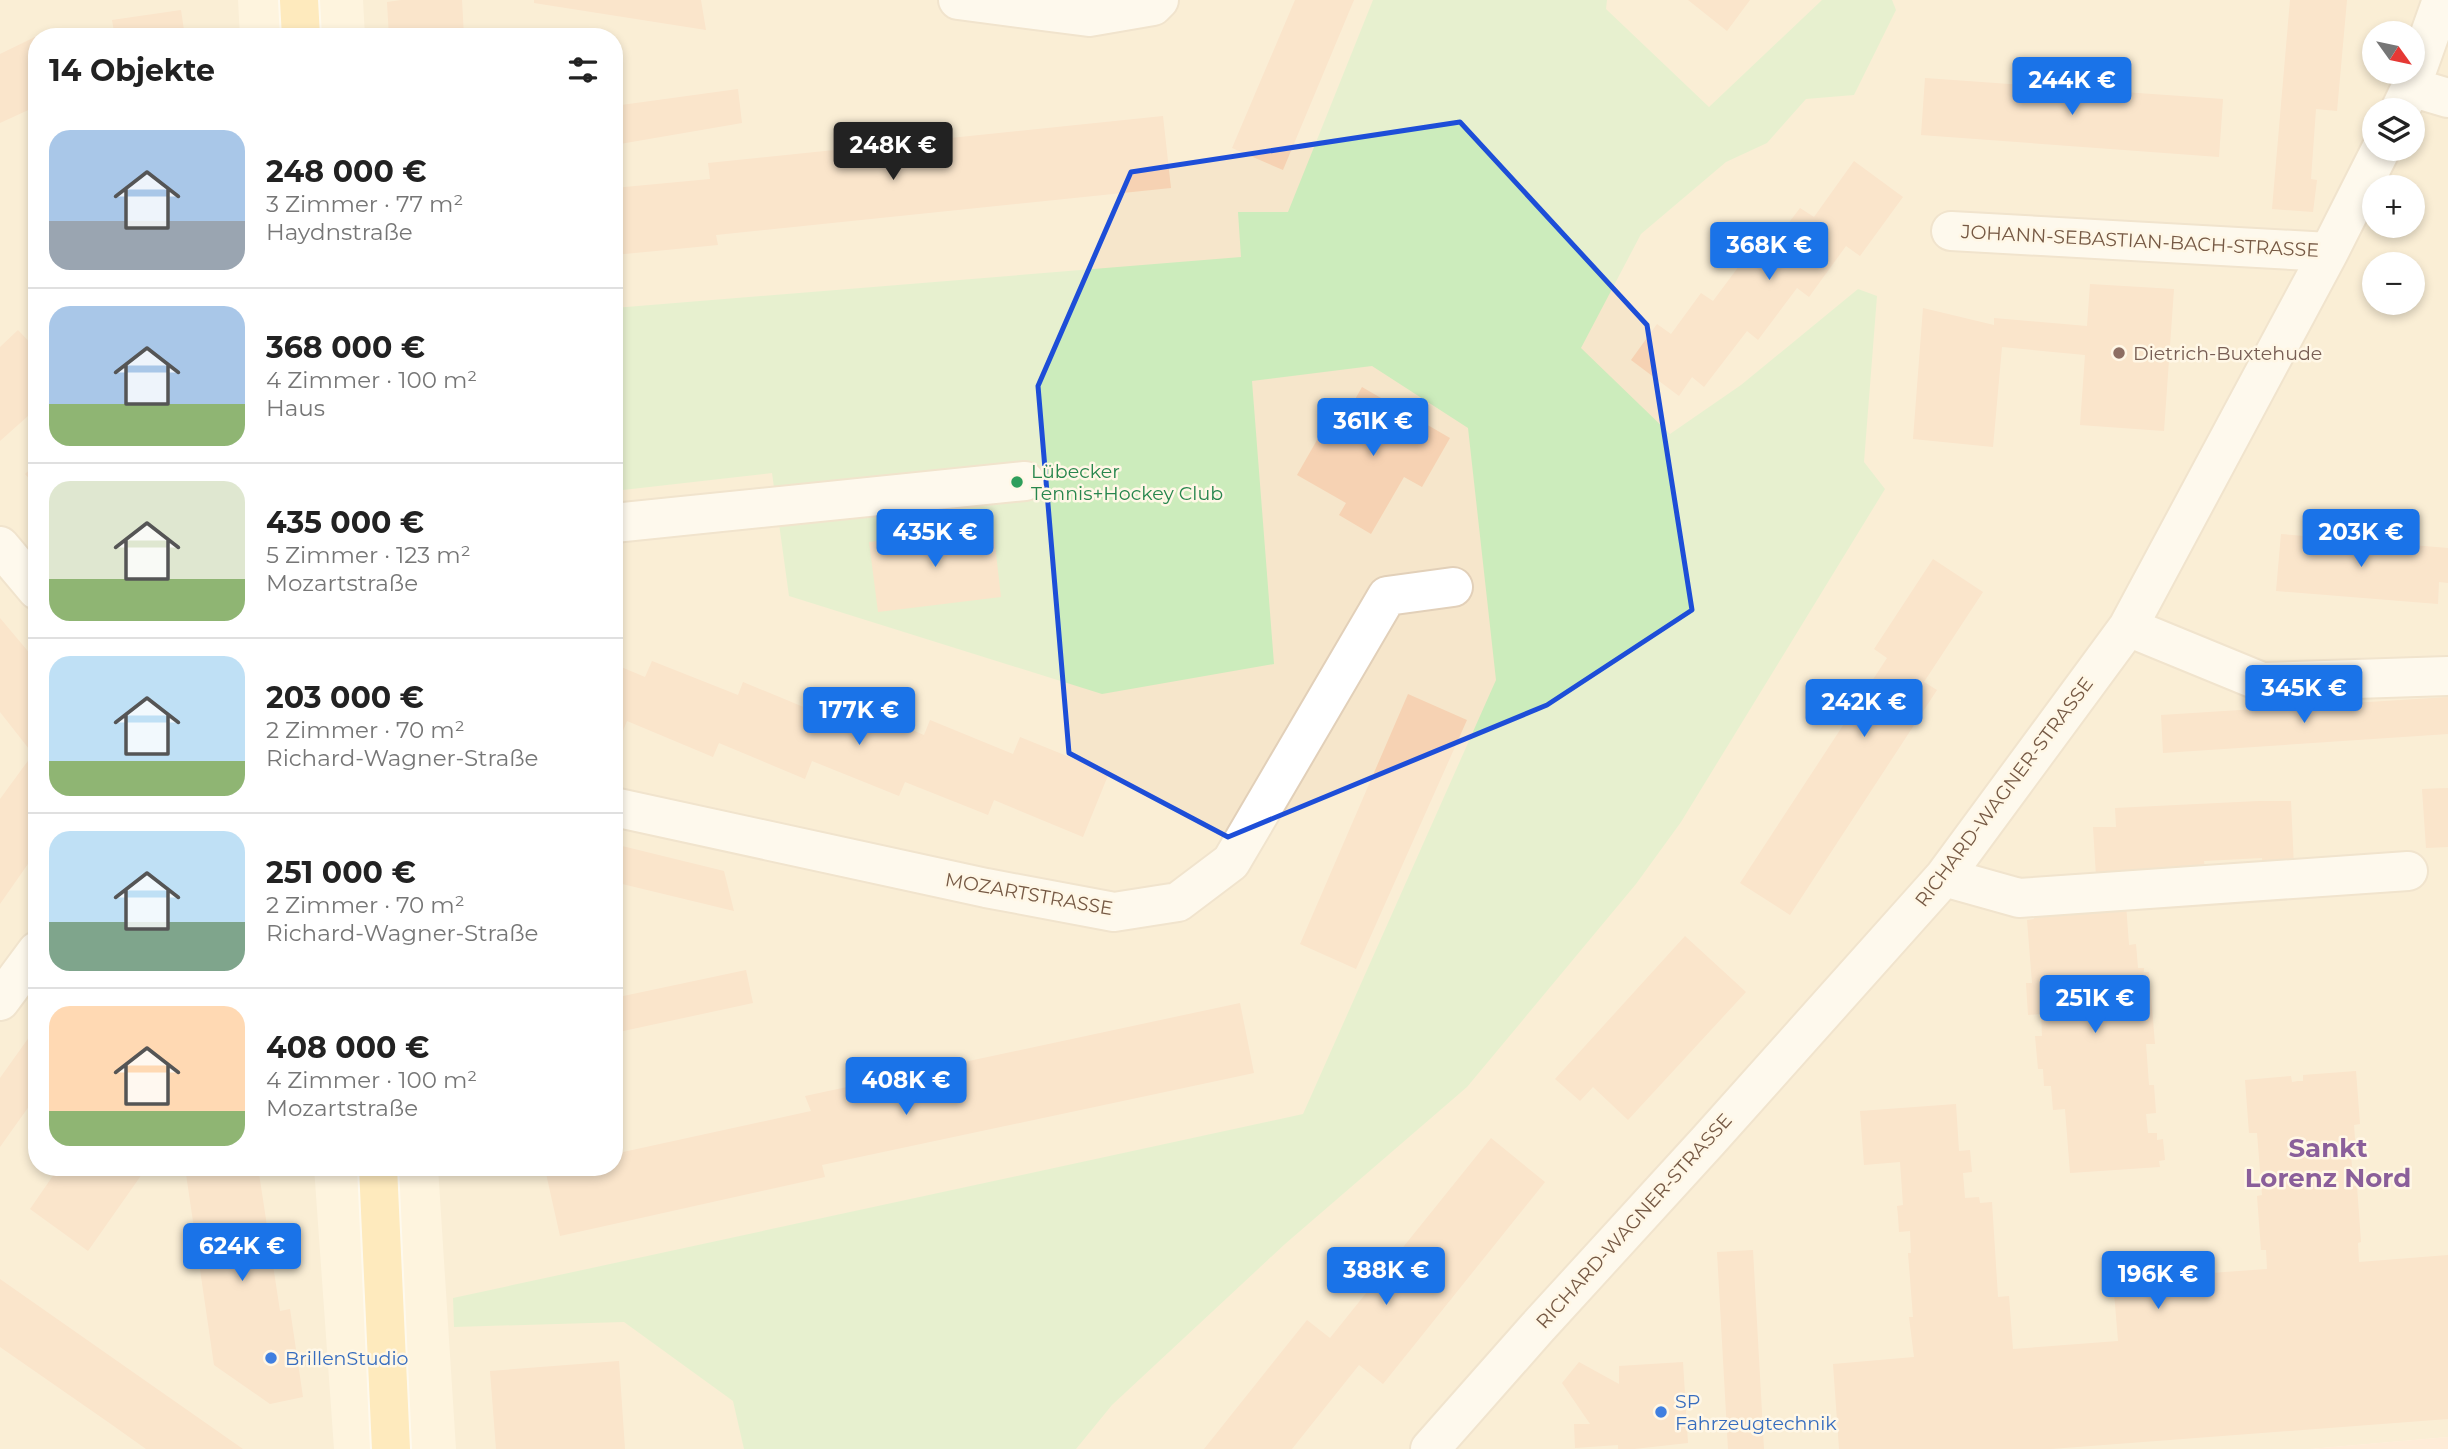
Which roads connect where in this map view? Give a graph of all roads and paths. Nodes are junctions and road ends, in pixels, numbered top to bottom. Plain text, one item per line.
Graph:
1 (299, 0) edge
2 (958, 0) edge
3 (1160, 0) edge
4 (2442, 0) edge
5 (301, 28) edge
6 (2406, 98) edge
7 (2448, 98) edge
8 (2425, 99) edge
9 (2375, 161) edge
10 (1951, 231) dead end
11 (2329, 251) junction
12 (1025, 481) dead end
13 (623, 522) edge
14 (0, 546) edge
15 (28, 579) edge
16 (1453, 587) dead end
17 (2128, 627) junction
18 (2448, 676) edge
19 (623, 809) edge
20 (2408, 871) dead end
21 (1944, 877) junction
22 (28, 963) edge
23 (0, 1001) edge
24 (378, 1176) edge
25 (391, 1449) edge
26 (1430, 1449) edge

1 - 5 main road
2 - 3 street
4 - 6 street
7 - 8 street
9 - 11 street, RICHARD-WAGNER-STRASSE
10 - 11 street, JOHANN-SEBASTIAN-BACH-STRASSE
11 - 17 street, RICHARD-WAGNER-STRASSE
12 - 13 street
14 - 15 street
16 - 19 street, MOZARTSTRASSE
17 - 18 street
17 - 21 street, RICHARD-WAGNER-STRASSE
20 - 21 street
21 - 26 street, RICHARD-WAGNER-STRASSE
22 - 23 street
24 - 25 main road

